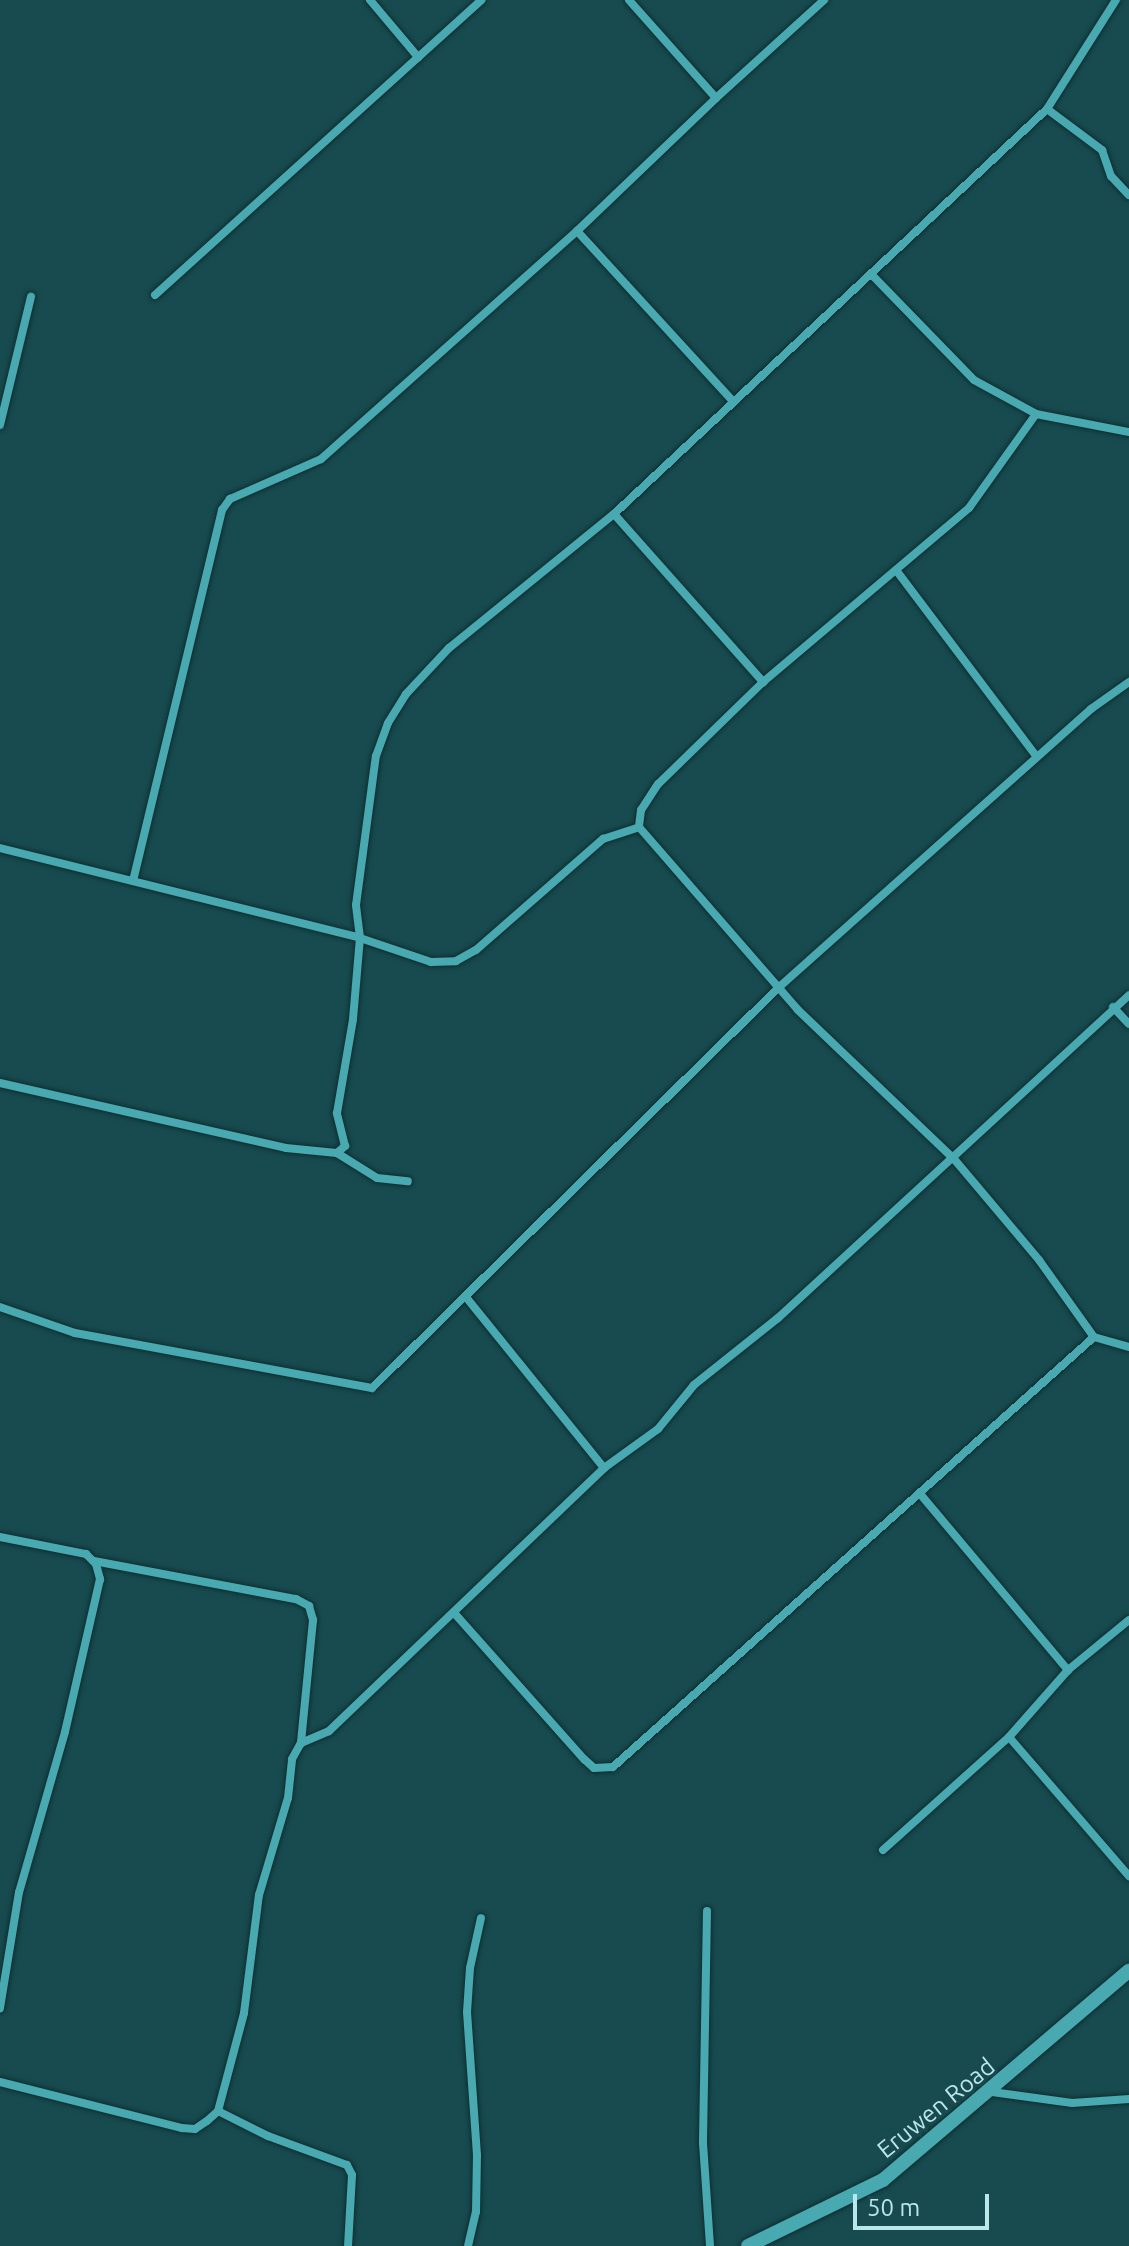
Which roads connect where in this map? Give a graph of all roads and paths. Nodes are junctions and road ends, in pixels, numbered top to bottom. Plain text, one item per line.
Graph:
1 (370, 0) edge
2 (481, 0) edge
3 (629, 0) edge
4 (824, 0) edge
5 (1116, 0) edge
6 (418, 57) junction
7 (716, 98) junction
8 (1047, 109) junction
9 (1129, 195) edge
10 (577, 231) junction
11 (872, 275) junction
12 (155, 295) dead end
13 (31, 297) dead end
14 (733, 401) junction
15 (1036, 414) junction
16 (0, 425) edge
17 (1129, 432) edge
18 (614, 514) junction
19 (896, 570) junction
20 (763, 682) junction
21 (1129, 682) edge
22 (1037, 757) junction
23 (639, 827) junction
24 (0, 848) edge
25 (133, 881) junction
26 (360, 938) junction
27 (778, 988) junction
28 (1129, 995) edge
29 (1113, 1007) junction
30 (1129, 1024) edge
31 (0, 1083) edge
32 (337, 1153) junction
33 (954, 1159) junction
34 (408, 1181) dead end
35 (466, 1297) junction
36 (0, 1307) edge
37 (1094, 1337) junction
38 (1129, 1347) edge
39 (604, 1468) junction
40 (921, 1495) junction
41 (0, 1537) edge
42 (93, 1561) junction
43 (456, 1615) junction
44 (1129, 1620) edge
45 (1068, 1670) junction
46 (1009, 1737) junction
47 (301, 1743) junction
48 (883, 1850) dead end
49 (1129, 1876) edge
50 (707, 1911) dead end
51 (481, 1918) dead end
52 (1129, 1971) edge
53 (0, 2008) edge
54 (0, 2082) edge
55 (992, 2092) junction
56 (1129, 2099) edge
57 (218, 2111) junction
58 (348, 2246) edge
59 (468, 2246) edge
60 (710, 2246) edge
61 (748, 2246) edge

1 - 6 street
2 - 6 street
3 - 7 street
4 - 7 street
5 - 8 street
6 - 12 street
7 - 10 street
8 - 9 street
8 - 11 street
10 - 14 street
10 - 25 street
11 - 14 street
11 - 15 street
13 - 16 street
14 - 18 street
15 - 17 street
15 - 19 street
18 - 20 street
18 - 26 street
19 - 20 street
19 - 22 street
20 - 23 street
21 - 22 street
22 - 27 street
23 - 26 street
23 - 27 street
24 - 25 street
25 - 26 street
26 - 32 street
27 - 33 street
27 - 35 street
28 - 29 street
29 - 30 street
29 - 33 street
31 - 32 street
32 - 34 street
33 - 37 street
33 - 39 street
35 - 36 street
35 - 39 street
37 - 38 street
37 - 40 street
39 - 43 street
40 - 43 street
40 - 45 street
41 - 42 street
42 - 47 street
42 - 53 street
43 - 47 street
44 - 45 street
45 - 46 street
46 - 48 street
46 - 49 street
47 - 57 street
50 - 60 street
51 - 59 street
52 - 55 street, Eruwen Road
54 - 57 street
55 - 56 street
55 - 61 street, Eruwen Road
57 - 58 street

